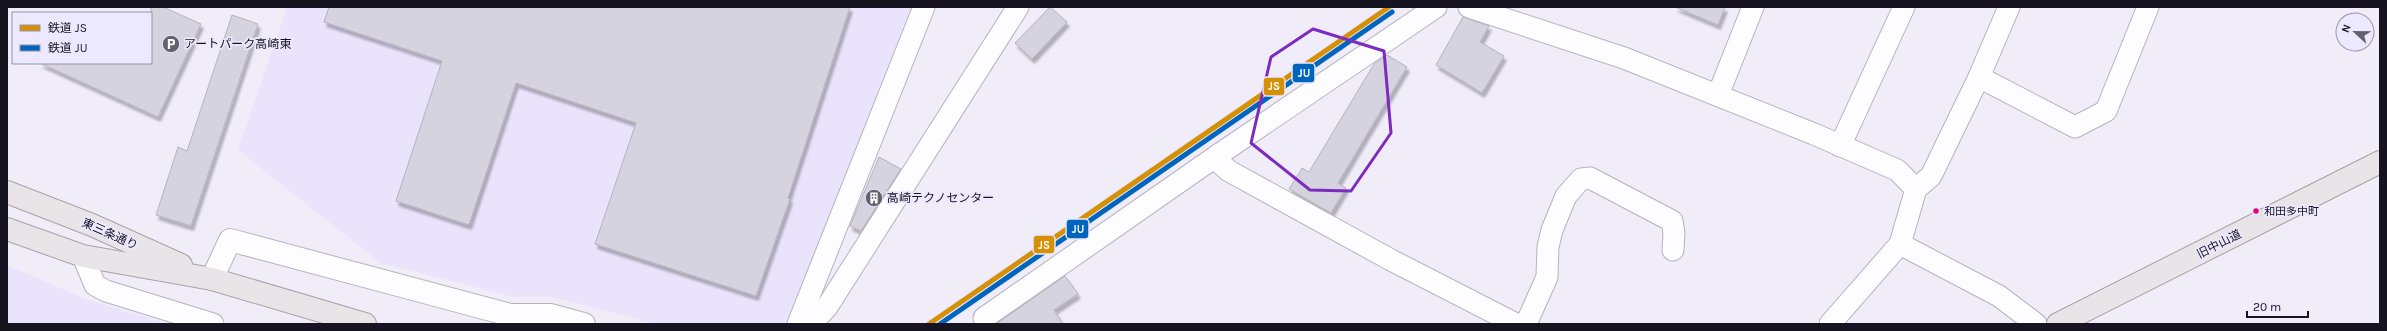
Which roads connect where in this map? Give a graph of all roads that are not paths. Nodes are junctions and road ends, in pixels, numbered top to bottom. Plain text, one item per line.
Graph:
1 (924, 7) edge
2 (1018, 7) edge
3 (1436, 7) edge
4 (1469, 7) edge
5 (1753, 7) edge
6 (1904, 7) edge
7 (2009, 7) edge
8 (2148, 7) edge
9 (1979, 77) junction
10 (1718, 95) junction
11 (1840, 146) junction
12 (1218, 155) junction
13 (2380, 162) edge
14 (1916, 189) junction
15 (7, 192) edge
16 (7, 229) edge
17 (1900, 244) junction
18 (1673, 250) dead end
19 (83, 256) junction
20 (212, 279) junction
21 (1488, 317) edge
22 (984, 318) dead end
23 (213, 324) edge
24 (365, 324) edge
25 (584, 324) edge
26 (798, 324) edge
27 (811, 324) edge
28 (1516, 324) edge
29 (1526, 324) edge
30 (1830, 324) edge
31 (2036, 324) edge
32 (2058, 324) edge

1 - 26 street
2 - 27 street
3 - 12 street
4 - 10 street
5 - 10 street
6 - 11 street
7 - 9 street
8 - 9 street
9 - 14 street
10 - 11 street
11 - 14 street
12 - 21 street
12 - 22 street
13 - 32 main road, 旧中山道
14 - 17 street
15 - 20 main road, 東三条通り
16 - 19 main road, 東三条通り
17 - 30 street
17 - 31 street
18 - 29 street
19 - 20 main road, 東三条通り
19 - 23 street
20 - 24 main road, 東三条通り
20 - 25 street
21 - 28 street

